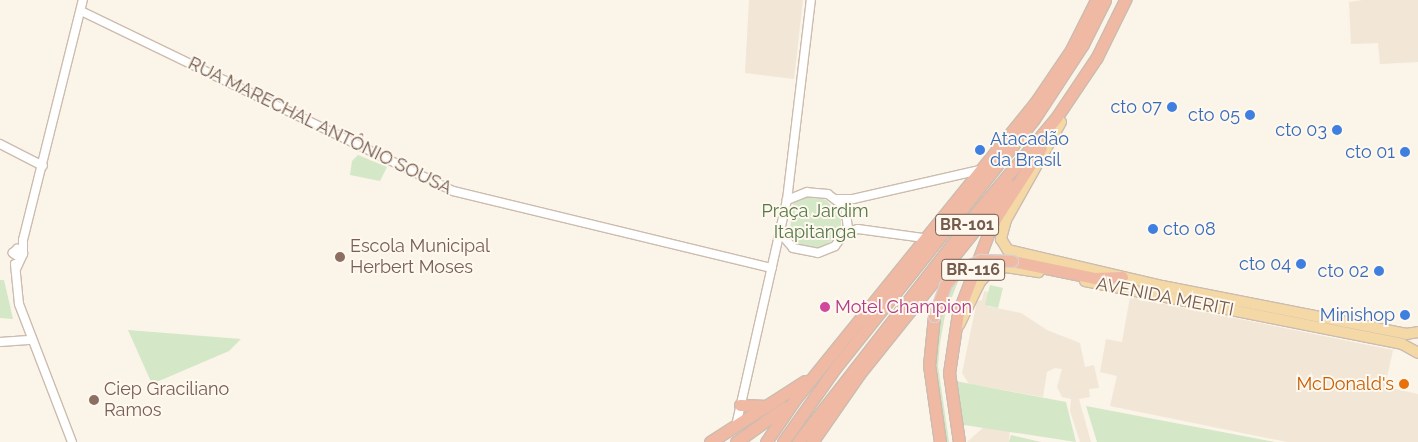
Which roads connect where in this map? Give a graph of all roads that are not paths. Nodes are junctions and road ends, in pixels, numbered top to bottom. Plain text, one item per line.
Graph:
1 (83, 0) edge
2 (811, 0) edge
3 (1096, 0) edge
4 (1105, 0) edge
5 (1125, 0) edge
6 (1133, 0) edge
7 (81, 11) junction
8 (1061, 122) junction
9 (1044, 142) junction
10 (0, 144) edge
11 (1005, 154) junction
12 (43, 166) junction
13 (980, 170) junction
14 (790, 184) junction
15 (807, 192) junction
16 (787, 200) junction
17 (838, 200) junction
18 (853, 200) junction
19 (845, 207) junction
20 (848, 221) junction
21 (858, 229) junction
22 (846, 232) junction
23 (781, 234) junction
24 (927, 235) junction
25 (905, 236) junction
26 (793, 248) junction
27 (915, 250) junction
28 (776, 252) junction
29 (1010, 256) junction
30 (772, 268) junction
31 (1122, 277) joint
32 (1418, 332) edge
33 (32, 340) junction
34 (0, 342) edge
35 (951, 342) junction
36 (1418, 353) edge
37 (826, 363) junction
38 (796, 398) junction
39 (740, 405) junction
40 (769, 406) junction
41 (736, 427) junction
42 (72, 442) edge
43 (710, 442) edge
44 (736, 442) edge
45 (766, 442) edge
46 (783, 442) edge
47 (798, 442) edge
48 (812, 442) edge
49 (940, 442) edge
50 (958, 442) edge

1 - 7 street
2 - 14 street
3 - 13 highway
4 - 11 highway, BR-101
5 - 47 highway, BR-101
6 - 8 highway, BR-101
7 - 12 street
7 - 30 street, RUA MARECHAL ANTÔNIO SOUSA
8 - 9 highway, BR-101
8 - 29 main road
9 - 35 highway, BR-116
9 - 48 highway, BR-101
10 - 12 street
11 - 24 highway, BR-101
11 - 46 highway, BR-101
12 - 33 street
13 - 18 street
13 - 24 highway
14 - 15 street
14 - 16 street
15 - 16 street
15 - 17 street
16 - 23 street
17 - 18 street
17 - 19 street
18 - 19 street
19 - 20 street
20 - 21 street
20 - 22 street
21 - 22 street
21 - 25 street
22 - 26 street
23 - 26 street
23 - 28 street
24 - 25 street
24 - 27 highway, BR-101
25 - 27 street
26 - 28 street
27 - 37 highway, BR-101
28 - 30 street
29 - 31 highway
29 - 49 highway, bridge
30 - 39 street
31 - 32 main road, AVENIDA MERITI
33 - 34 street
33 - 42 street
35 - 36 main road, AVENIDA MERITI
35 - 50 highway, BR-116
37 - 38 highway, BR-101
37 - 40 highway
38 - 44 highway
38 - 45 highway, BR-101
39 - 40 highway
39 - 41 street
40 - 41 highway
41 - 43 highway

